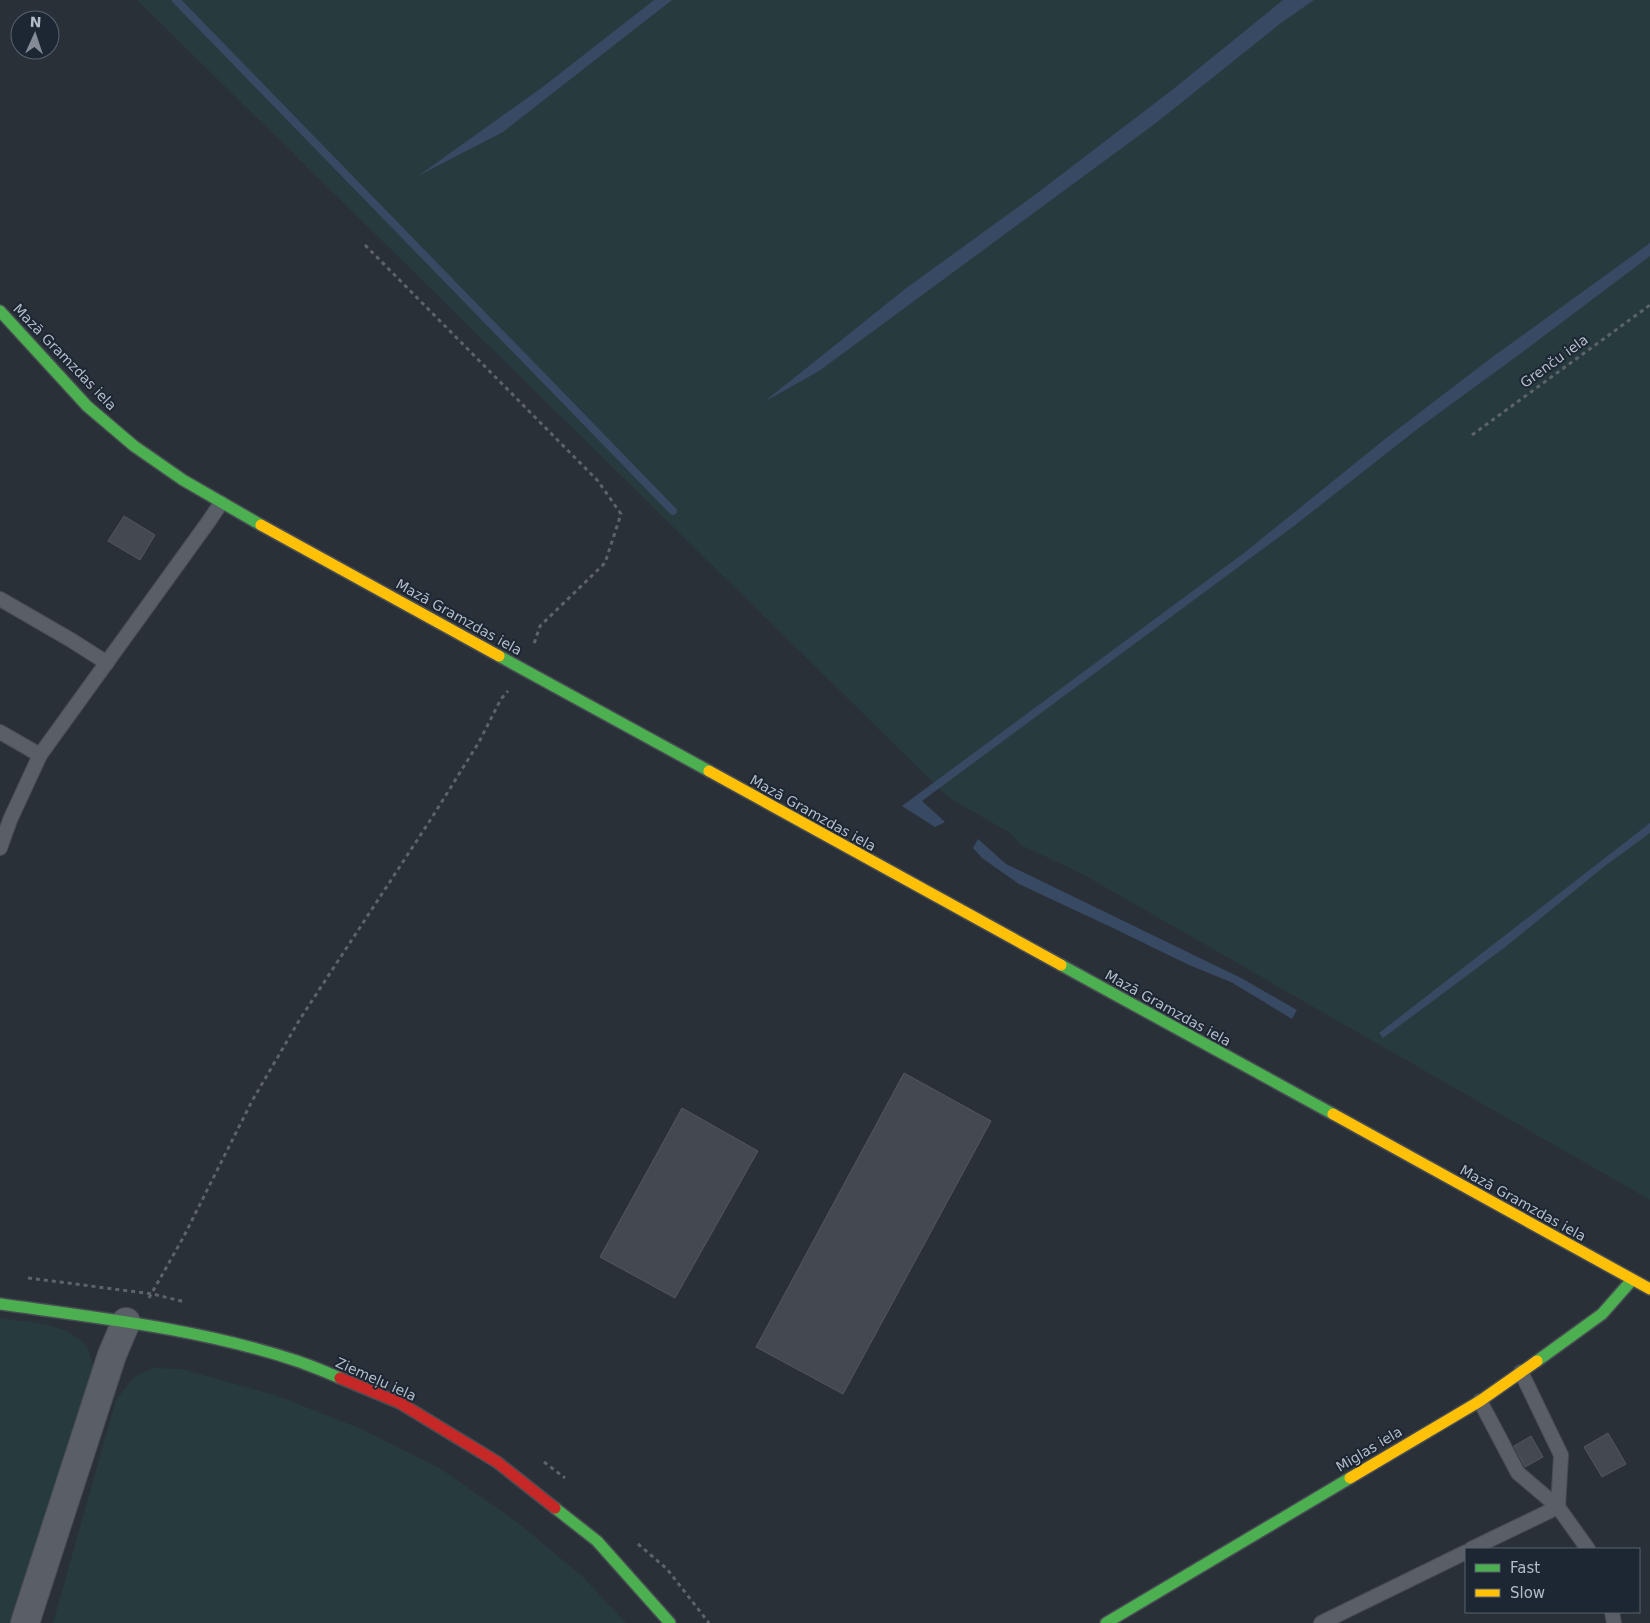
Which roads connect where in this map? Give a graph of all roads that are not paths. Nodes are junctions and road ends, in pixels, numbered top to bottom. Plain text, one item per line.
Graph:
1 (0, 311) edge
2 (221, 503) junction
3 (0, 599) edge
4 (107, 663) junction
5 (0, 732) edge
6 (40, 755) junction
7 (0, 848) edge
8 (1632, 1280) junction
9 (1650, 1290) edge
10 (0, 1304) edge
11 (126, 1322) junction
12 (1521, 1372) junction
13 (1480, 1401) junction
14 (1558, 1507) junction
15 (1473, 1548) edge
16 (1587, 1548) edge
17 (1465, 1552) edge
18 (25, 1623) edge
19 (670, 1623) edge
20 (1106, 1623) edge
21 (1321, 1623) edge

1 - 2 street, Mazā Gramzdas iela
2 - 4 lane
2 - 8 street, Mazā Gramzdas iela
3 - 4 lane
4 - 6 lane
5 - 6 lane
6 - 7 lane
8 - 9 street, Mazā Gramzdas iela
8 - 12 street, Miglas iela
10 - 11 street, Ziemeļu iela
11 - 18 street
11 - 19 street, Ziemeļu iela
12 - 13 street, Miglas iela
12 - 14 lane
13 - 14 lane
13 - 20 street, Miglas iela
14 - 15 lane
14 - 16 lane
17 - 21 lane

